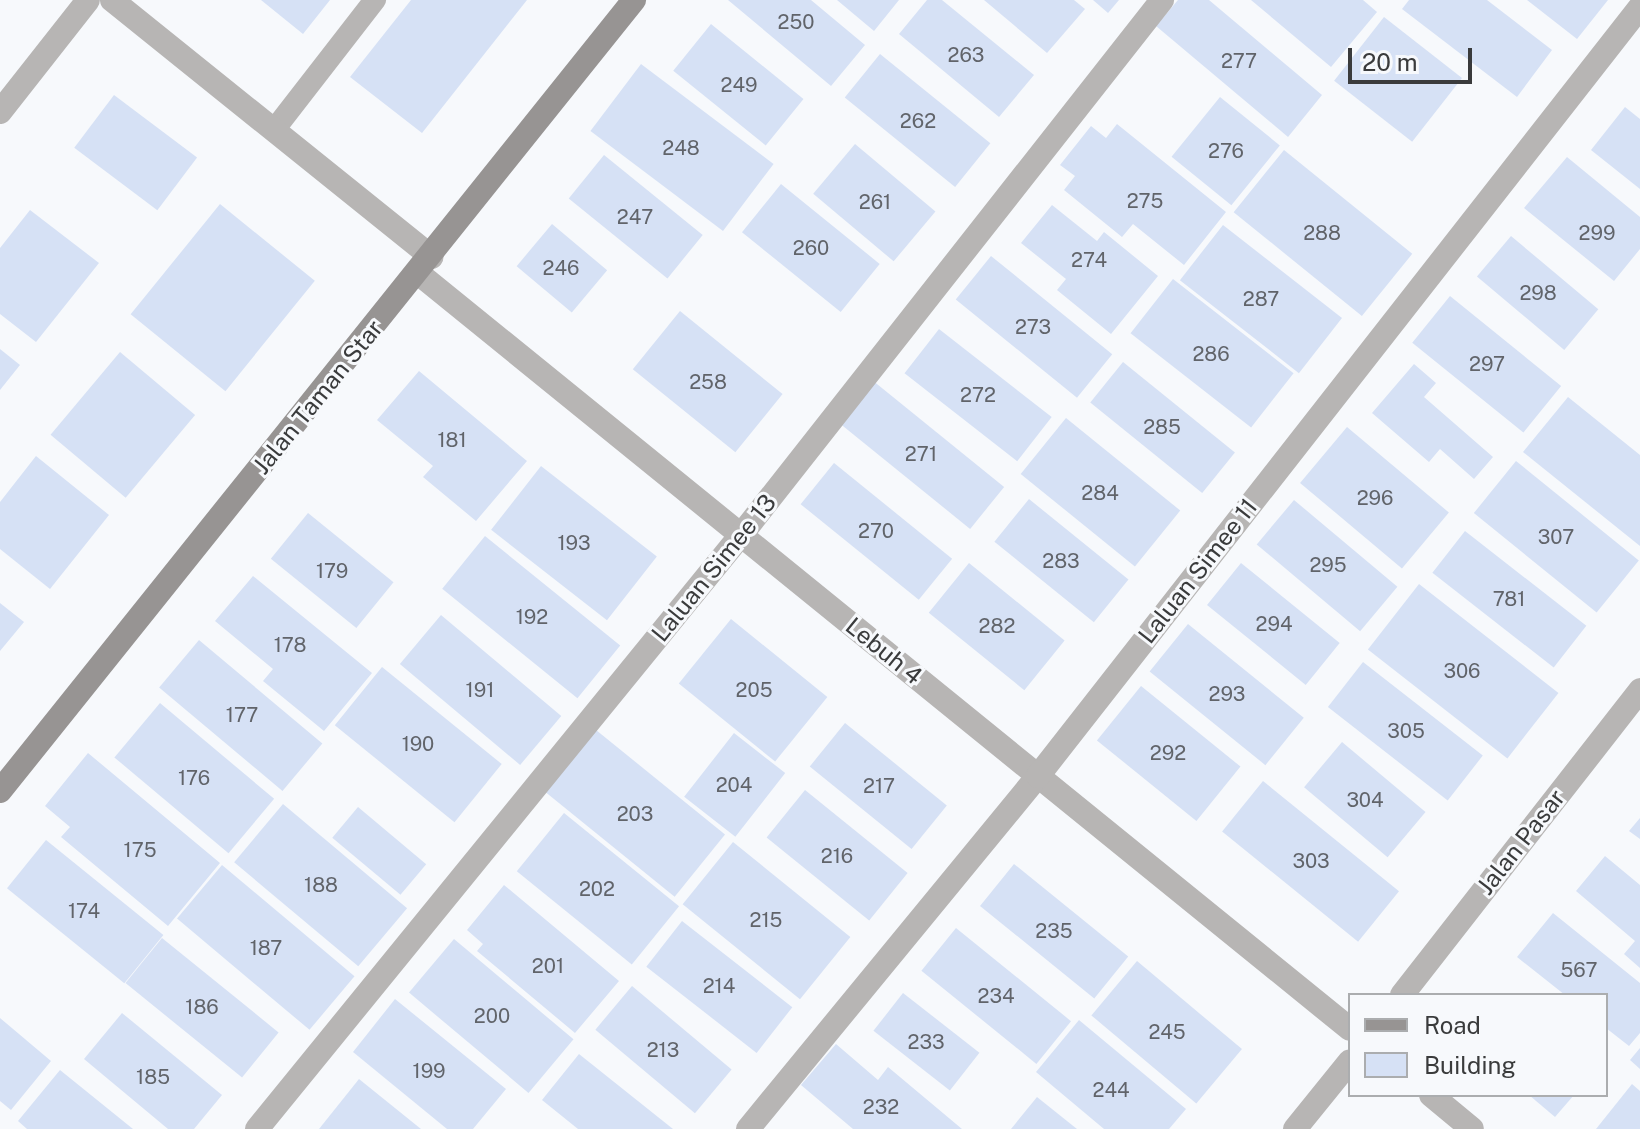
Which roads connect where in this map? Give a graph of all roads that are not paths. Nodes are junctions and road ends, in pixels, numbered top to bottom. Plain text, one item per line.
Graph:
1 (88, 0) edge
2 (112, 0) edge
3 (375, 0) edge
4 (634, 0) edge
5 (1162, 0) edge
6 (1640, 7) edge
7 (0, 112) edge
8 (274, 130) junction
9 (425, 265) junction
10 (741, 535) junction
11 (1640, 690) edge
12 (1038, 776) junction
13 (0, 791) edge
14 (1404, 993) edge
15 (1348, 1027) edge
16 (1348, 1063) edge
17 (1433, 1097) edge
18 (257, 1129) edge
19 (748, 1129) edge
20 (1295, 1129) edge
21 (1472, 1129) edge

1 - 7 street
2 - 8 street, Lebuh 4
3 - 8 lane
4 - 9 street, Jalan Taman Star
5 - 10 street, Laluan Simee 13
6 - 12 street, Laluan Simee 11
8 - 9 street, Lebuh 4
9 - 10 street, Lebuh 4
9 - 13 street, Jalan Taman Star
10 - 12 street, Lebuh 4
10 - 18 street, Laluan Simee 13
11 - 14 street, Jalan Pasar
12 - 15 street, Lebuh 4
12 - 19 street, Laluan Simee 11
16 - 20 street
17 - 21 street

